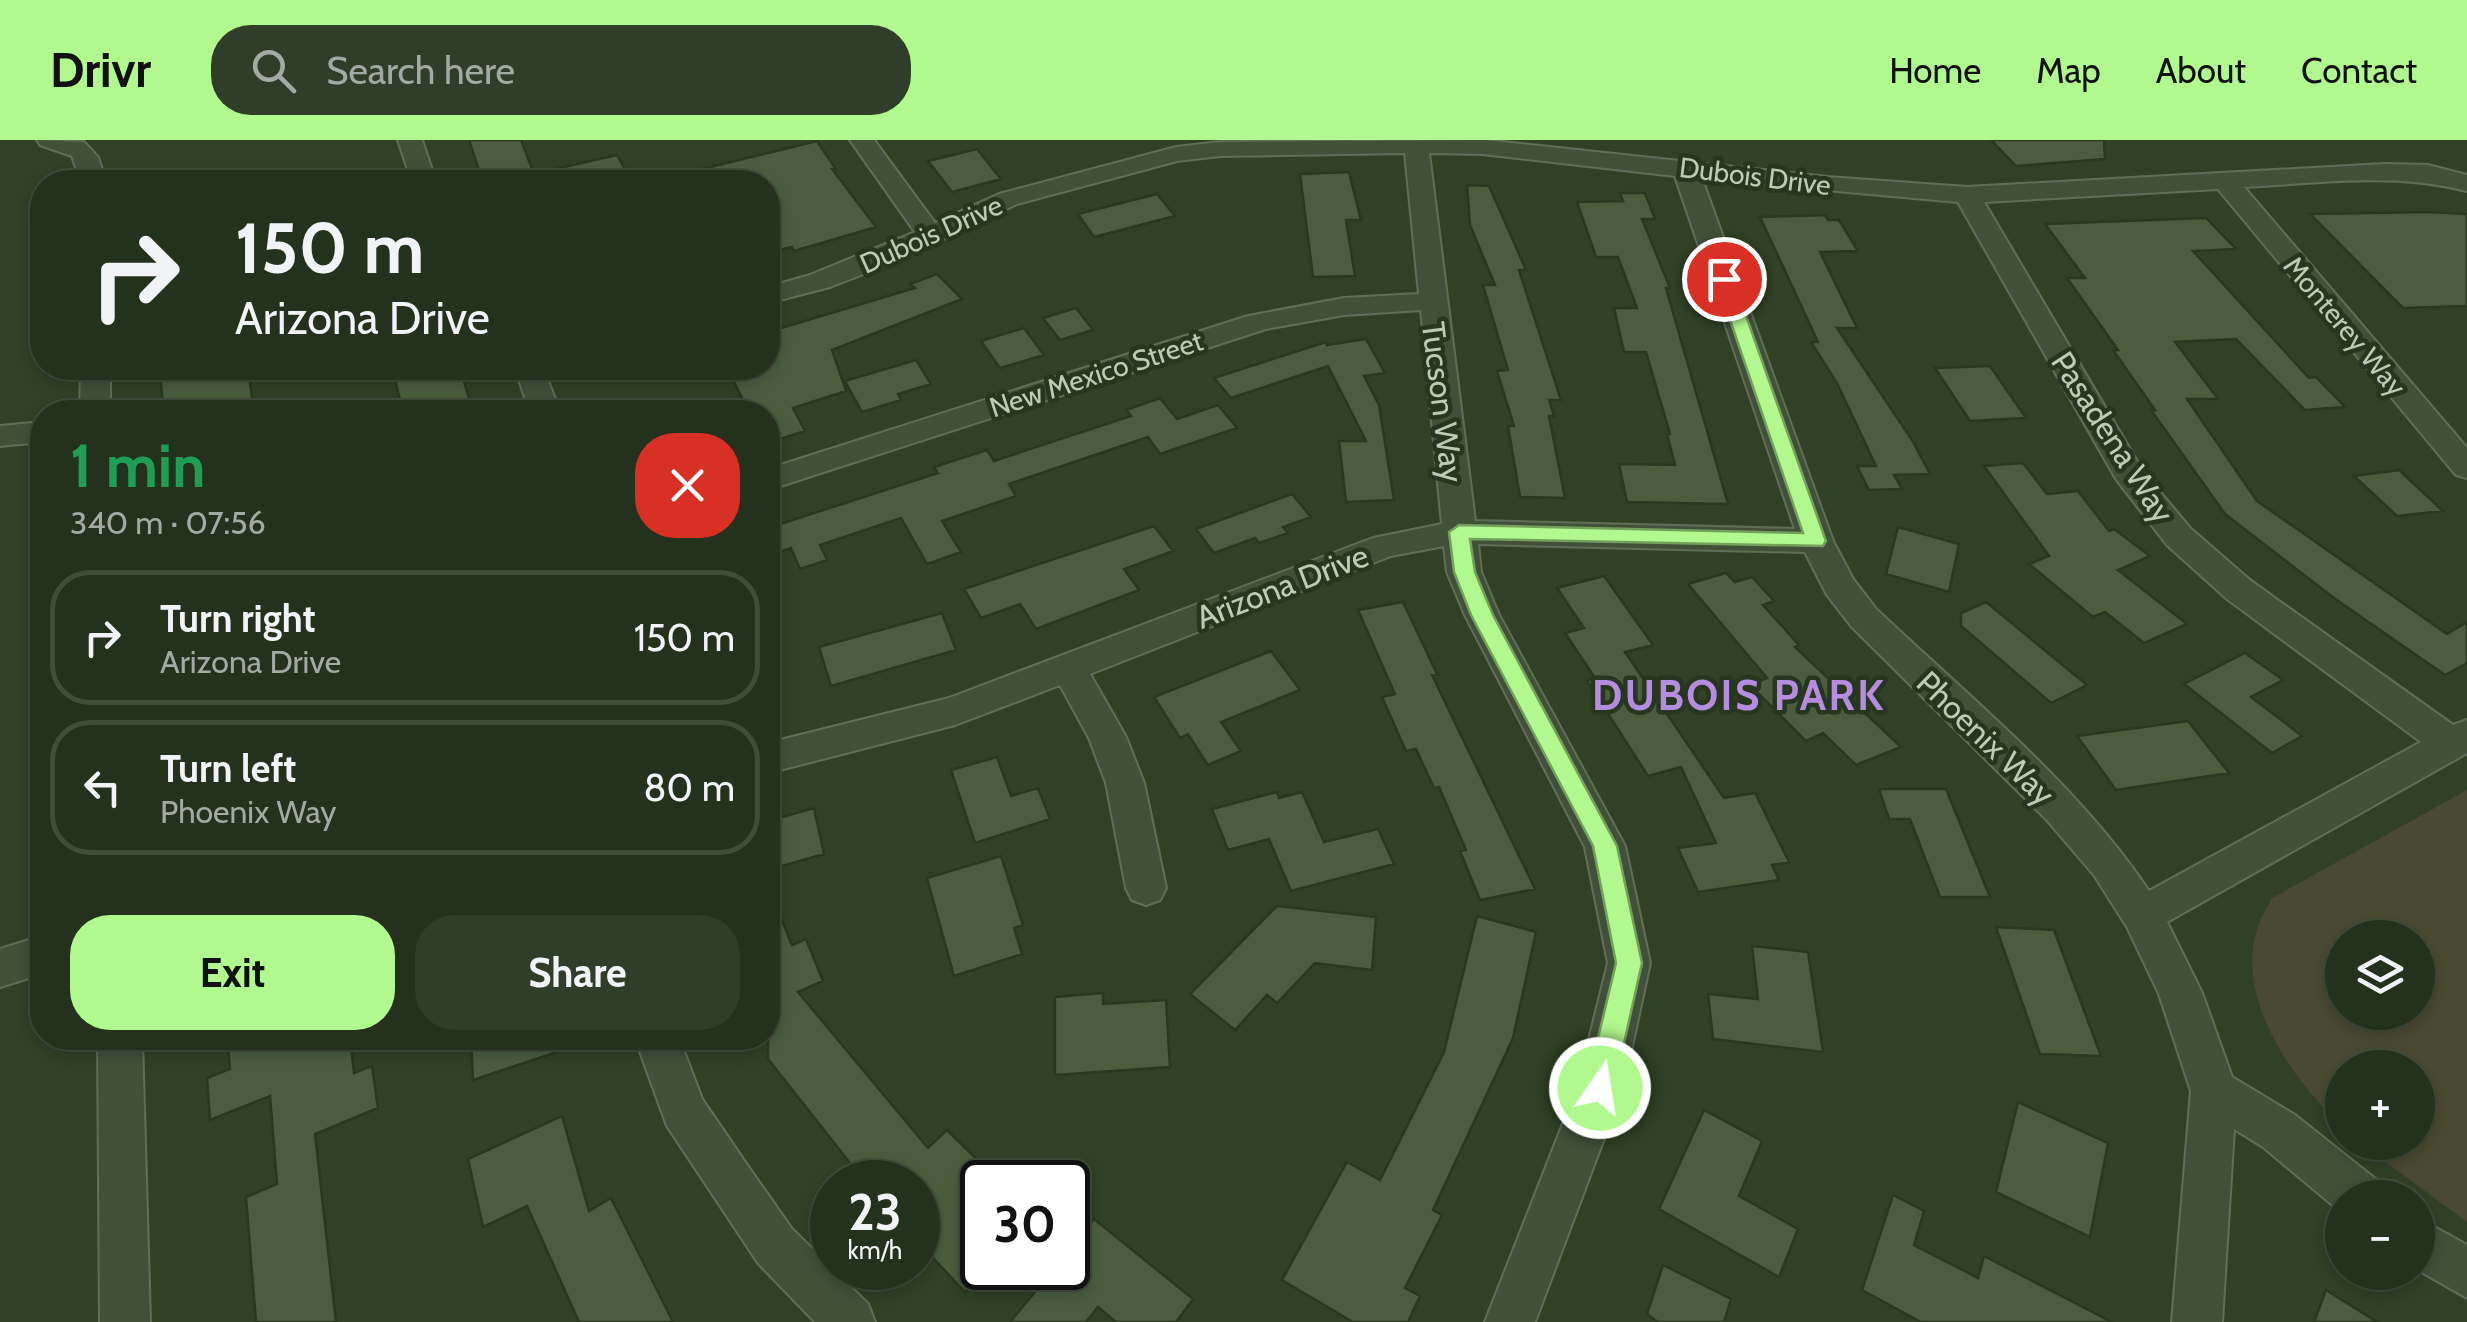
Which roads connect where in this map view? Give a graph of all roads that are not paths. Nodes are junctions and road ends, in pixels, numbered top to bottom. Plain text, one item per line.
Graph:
1 (410, 140) edge
2 (862, 140) edge
3 (59, 141) edge
4 (1416, 145) junction
5 (1686, 167) junction
6 (91, 170) edge
7 (420, 170) edge
8 (2225, 181) junction
9 (2467, 183) edge
10 (1967, 195) junction
11 (929, 233) junction
12 (780, 291) edge
13 (1431, 302) junction
14 (30, 433) edge
15 (0, 436) edge
16 (2467, 468) edge
17 (780, 476) edge
18 (1459, 532) junction
19 (1816, 541) junction
20 (1068, 669) junction
21 (2459, 740) edge
22 (780, 755) edge
23 (1146, 888) dead end
24 (2142, 915) junction
25 (30, 958) edge
26 (0, 968) edge
27 (120, 1050) edge
28 (661, 1050) edge
29 (2214, 1091) junction
30 (2340, 1180) edge
31 (2435, 1253) edge
32 (2467, 1273) edge
33 (126, 1322) edge
34 (850, 1322) edge
35 (1510, 1322) edge
36 (2197, 1322) edge

1 - 7 street
2 - 11 street
3 - 6 street
4 - 5 street, Dubois Drive
4 - 11 street, Dubois Drive
4 - 13 street, Tucson Way
5 - 10 street, Dubois Drive
5 - 19 street, Phoenix Way
8 - 9 street, Dubois Drive
8 - 10 street, Dubois Drive
8 - 16 street, Monterey Way
10 - 21 street, Pasadena Way
11 - 12 street, Dubois Drive
13 - 17 street, New Mexico Street
13 - 18 street, Tucson Way
14 - 15 street
18 - 19 street, Arizona Drive
18 - 20 street, Arizona Drive
18 - 35 street, Tucson Way
19 - 24 street, Phoenix Way
20 - 22 street, Arizona Drive
20 - 23 street
21 - 24 street
24 - 29 street, Phoenix Way
25 - 26 street
27 - 33 street
28 - 34 street
29 - 30 street
29 - 36 street, Phoenix Way
31 - 32 street

